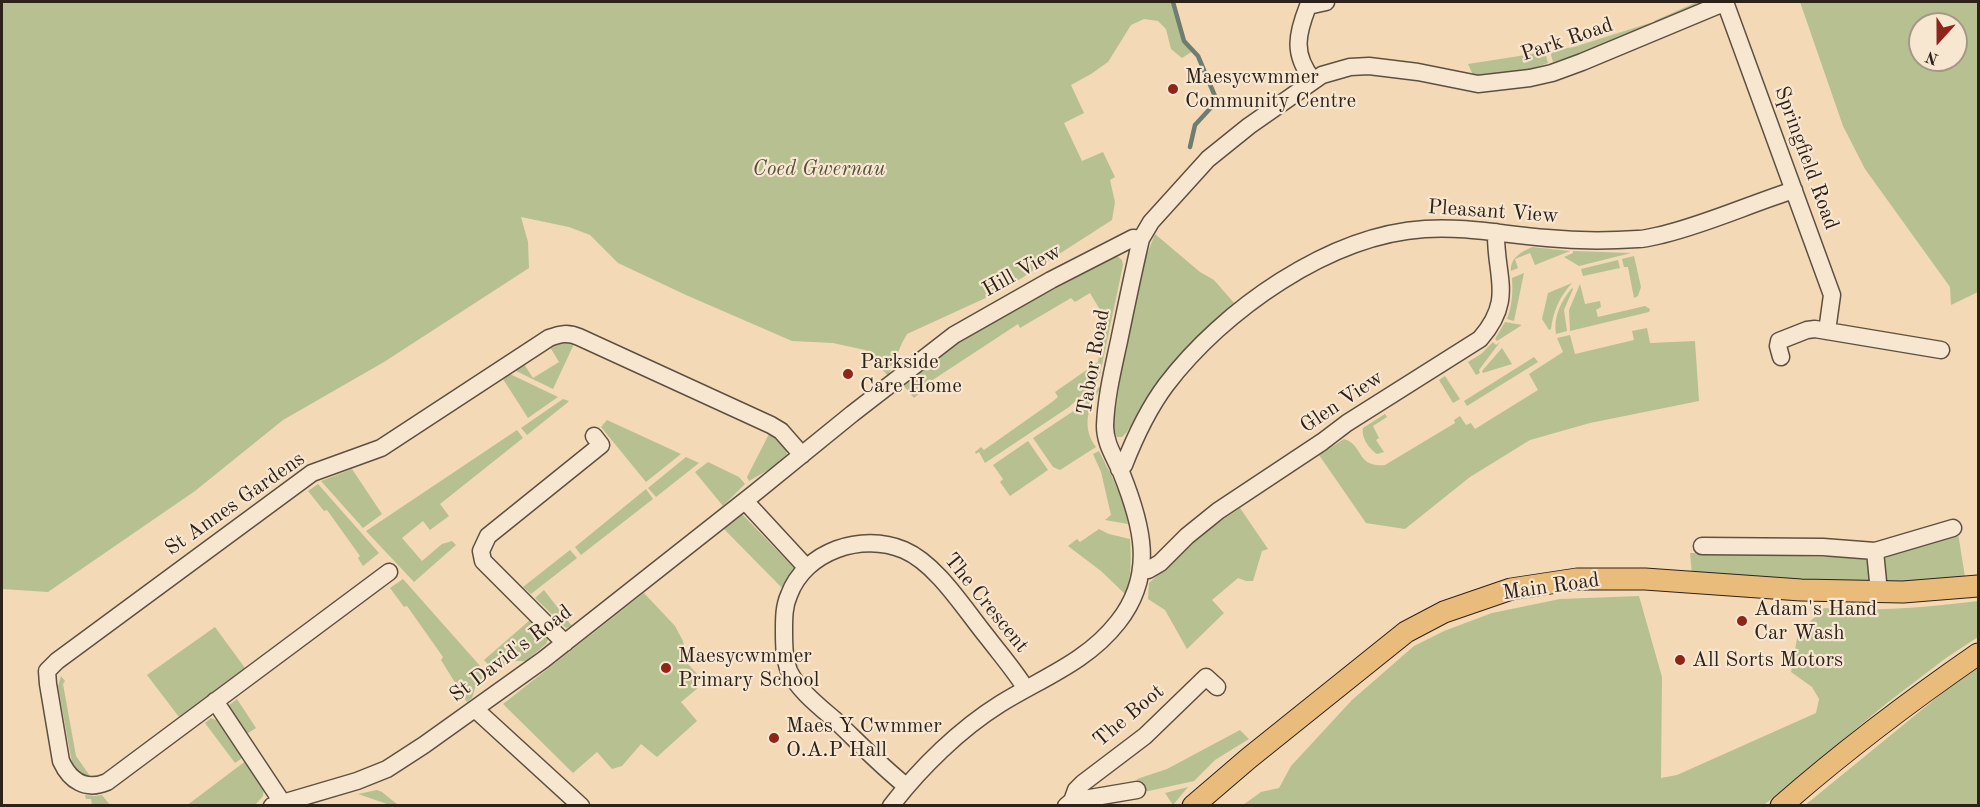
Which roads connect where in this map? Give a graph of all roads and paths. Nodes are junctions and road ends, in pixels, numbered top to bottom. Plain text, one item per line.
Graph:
1 (1326, 2) edge
2 (1725, 2) edge
3 (1301, 4) edge
4 (1313, 80) junction
5 (1794, 190) junction
6 (1496, 232) junction
7 (1141, 239) junction
8 (1827, 331) junction
9 (1941, 350) dead end
10 (1781, 357) dead end
11 (594, 436) dead end
12 (802, 455) junction
13 (1119, 469) junction
14 (745, 501) junction
15 (1953, 528) dead end
16 (1702, 546) dead end
17 (1875, 551) junction
18 (806, 567) junction
19 (1141, 570) junction
20 (389, 572) dead end
21 (1978, 586) edge
22 (1879, 592) junction
23 (565, 643) junction
24 (1978, 654) edge
25 (1217, 687) dead end
26 (1026, 689) junction
27 (215, 701) junction
28 (475, 709) junction
29 (906, 786) junction
30 (1137, 790) dead end
31 (1069, 803) edge
32 (277, 804) edge
33 (581, 806) edge
34 (891, 806) edge
35 (1193, 806) edge
36 (1781, 806) edge

1 - 3 street
2 - 4 street, Park Road
2 - 5 street, Springfield Road
3 - 4 street
4 - 7 street
5 - 6 street, Pleasant View
5 - 8 street, Springfield Road
6 - 13 street, Pleasant View
6 - 19 street, Glen View
7 - 12 street, Hill View
7 - 13 street, Tabor Road
8 - 9 street
8 - 10 street
11 - 23 street
12 - 14 street, Hill View
12 - 27 street, St Annes Gardens
13 - 19 street, Tabor Road
14 - 18 street
14 - 23 street, St David's Road
15 - 17 street
16 - 17 street
17 - 22 street
18 - 26 street, The Crescent
18 - 29 street, The Crescent
19 - 26 street, Tabor Road
20 - 27 street, St Annes Gardens
21 - 22 main road, Main Road
22 - 35 main road, Main Road
23 - 28 street, St David's Road
24 - 36 main road
25 - 31 street, The Boot
26 - 29 street, Tabor Road
27 - 32 street
28 - 32 street, St David's Road
28 - 33 street
29 - 34 street, Tabor Road
30 - 31 street

